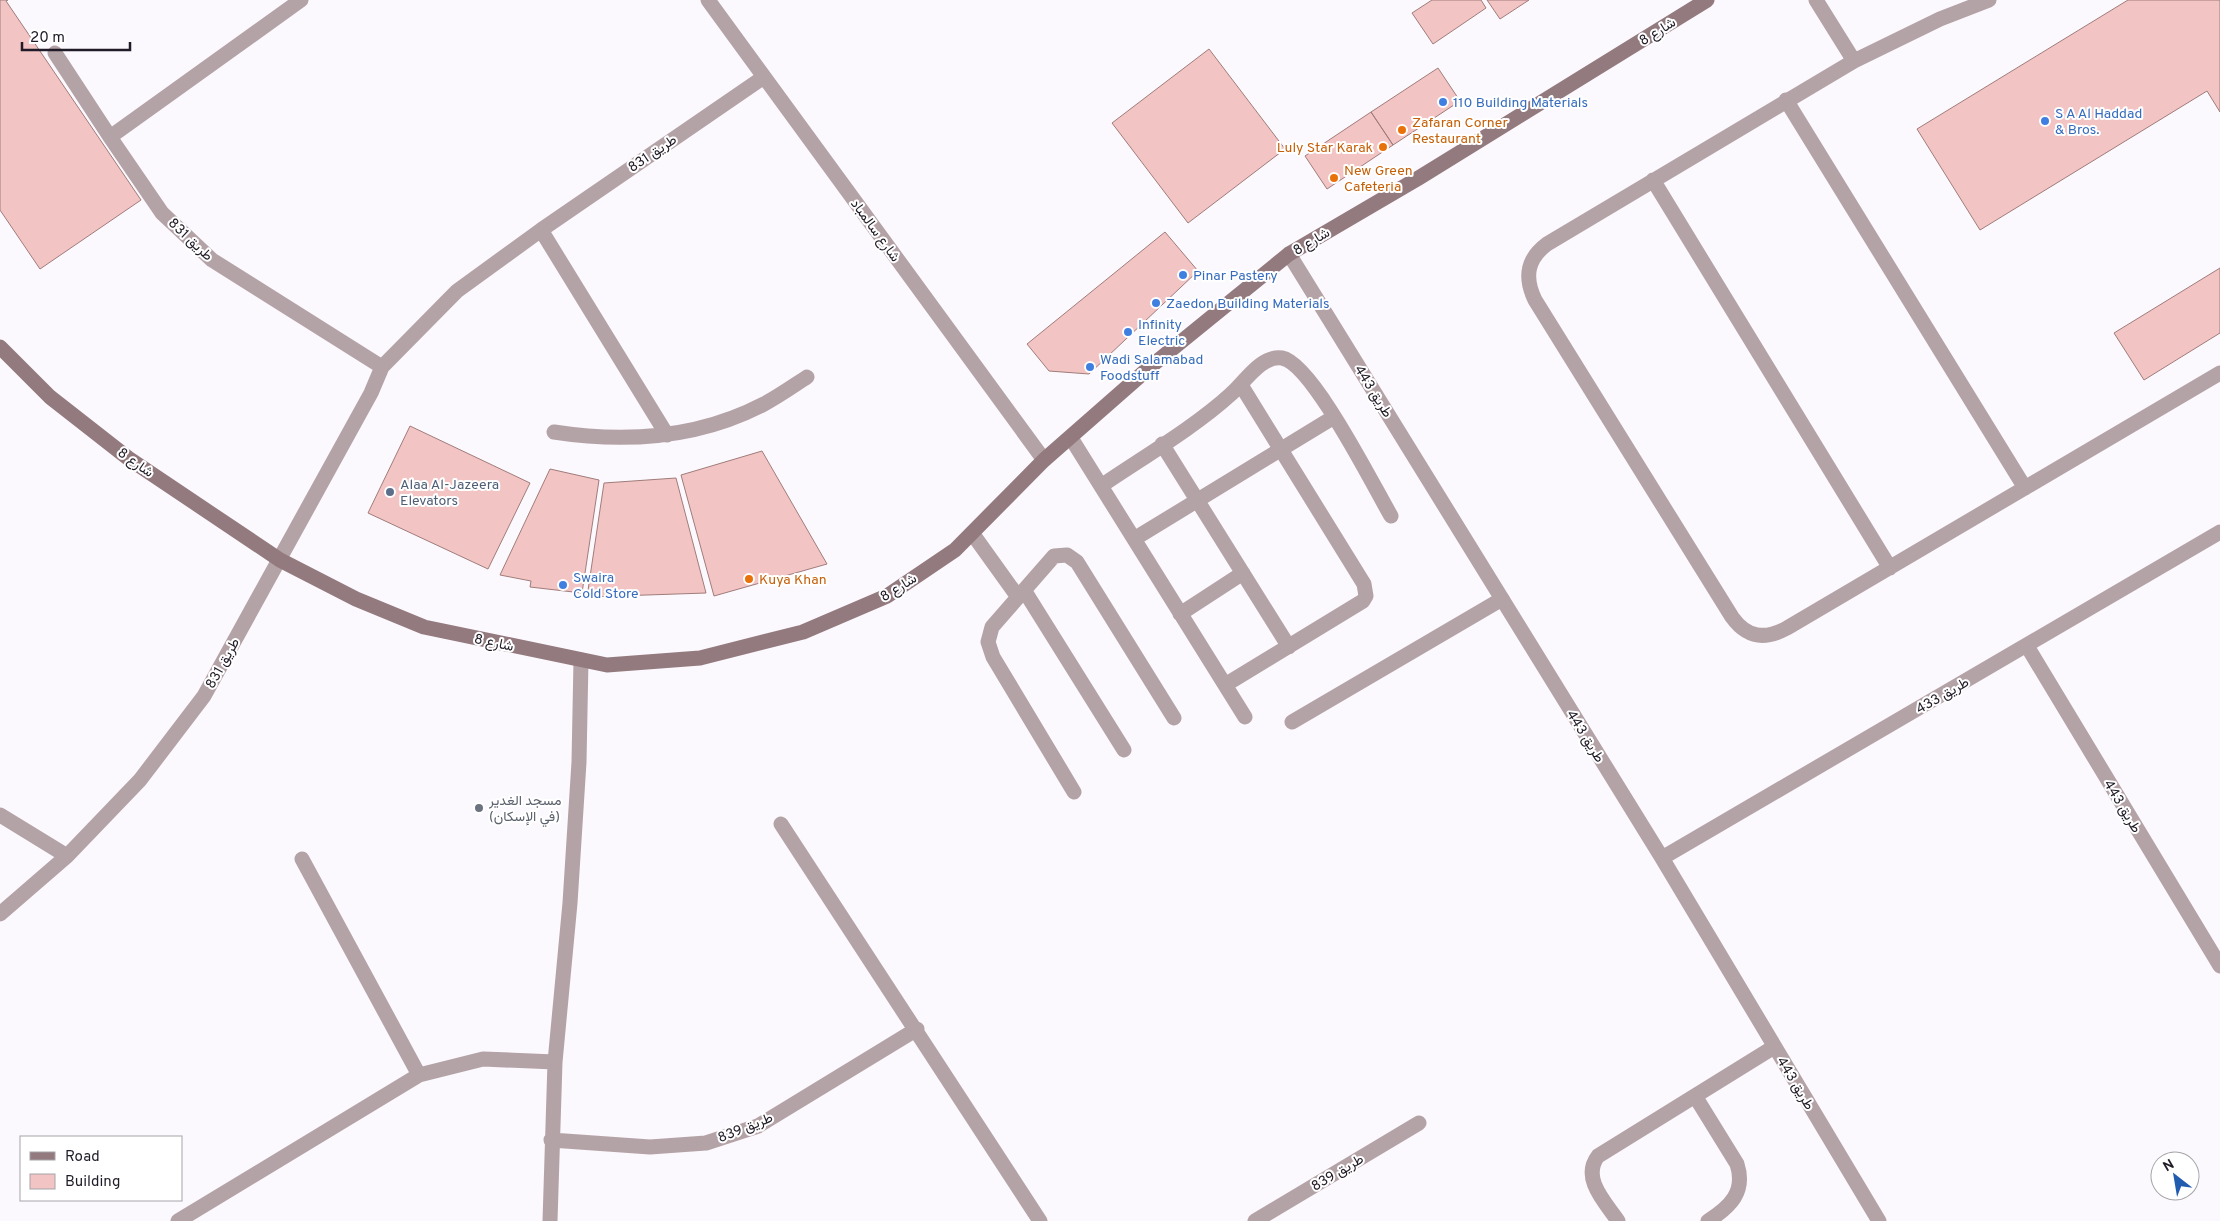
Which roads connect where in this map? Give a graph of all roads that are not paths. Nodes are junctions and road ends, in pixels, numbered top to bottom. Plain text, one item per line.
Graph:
1 (301, 0) edge
2 (708, 0) edge
3 (1706, 0) edge
4 (1816, 0) edge
5 (1989, 0) edge
6 (55, 53) dead end
7 (1854, 61) junction
8 (764, 77) junction
9 (1786, 100) junction
10 (110, 137) junction
11 (1653, 180) junction
12 (541, 230) junction
13 (1289, 254) junction
14 (0, 347) edge
15 (382, 367) junction
16 (2220, 373) edge
17 (807, 377) dead end
18 (1241, 385) junction
19 (1334, 417) junction
20 (554, 432) dead end
21 (667, 435) junction
22 (1071, 438) junction
23 (1162, 444) junction
24 (1280, 450) junction
25 (1044, 460) junction
26 (1101, 486) junction
27 (2025, 488) junction
28 (1198, 500) junction
29 (1391, 516) dead end
30 (2220, 532) edge
31 (972, 534) junction
32 (1134, 539) junction
33 (280, 560) junction
34 (1890, 568) junction
35 (1243, 574) junction
36 (1021, 593) junction
37 (1502, 599) junction
38 (1180, 614) junction
39 (1288, 646) junction
40 (2027, 646) junction
41 (581, 660) junction
42 (1225, 685) junction
43 (1244, 716) dead end
44 (1174, 718) dead end
45 (1292, 722) dead end
46 (1124, 750) dead end
47 (1074, 792) dead end
48 (0, 815) edge
49 (781, 824) dead end
50 (67, 856) junction
51 (1662, 858) junction
52 (302, 859) dead end
53 (0, 914) edge
54 (2220, 966) edge
55 (917, 1030) junction
56 (1774, 1047) junction
57 (555, 1062) junction
58 (419, 1075) junction
59 (1695, 1096) junction
60 (1419, 1123) dead end
61 (551, 1140) junction
62 (178, 1221) edge
63 (550, 1221) edge
64 (1040, 1221) edge
65 (1255, 1221) edge
66 (1618, 1221) edge
67 (1708, 1221) edge
68 (1879, 1221) edge

1 - 10 street
2 - 8 street, شارع سالمباد
3 - 13 street, شارع 8
4 - 7 street
5 - 7 street
6 - 10 street, طريق 831
7 - 9 street
8 - 12 street, طريق 831
8 - 25 street, شارع سالمباد
9 - 11 street
9 - 27 street
10 - 15 street, طريق 831
11 - 34 street
11 - 34 street
12 - 15 street, طريق 831
12 - 21 street
13 - 22 street, شارع 8
13 - 37 street, طريق 443
14 - 33 street, شارع 8
15 - 33 street, طريق 831
16 - 27 street
17 - 21 street
18 - 19 street
18 - 23 street
18 - 24 street
19 - 24 street
19 - 29 street
20 - 21 street
22 - 25 street, شارع 8
22 - 26 street
23 - 26 street
23 - 28 street
24 - 28 street
24 - 39 street
25 - 31 street, شارع 8
26 - 32 street
27 - 34 street
28 - 32 street
28 - 35 street
30 - 40 street, طريق 433
31 - 36 street
31 - 41 street, شارع 8
32 - 38 street
33 - 41 street, شارع 8
33 - 50 street, طريق 831
35 - 38 street
35 - 39 street
36 - 44 street
36 - 46 street
36 - 47 street
37 - 45 street
37 - 51 street, طريق 443
38 - 42 street
39 - 42 street
40 - 51 street, طريق 433
40 - 54 street, طريق 443
41 - 57 street
42 - 43 street
48 - 50 street
49 - 55 street
50 - 53 street, طريق 831
51 - 56 street, طريق 443
52 - 58 street
55 - 61 street, طريق 839
55 - 64 street
56 - 59 street
56 - 68 street, طريق 443
57 - 58 street
57 - 61 street
58 - 62 street
59 - 66 street
59 - 67 street
60 - 65 street, طريق 839
61 - 63 street

